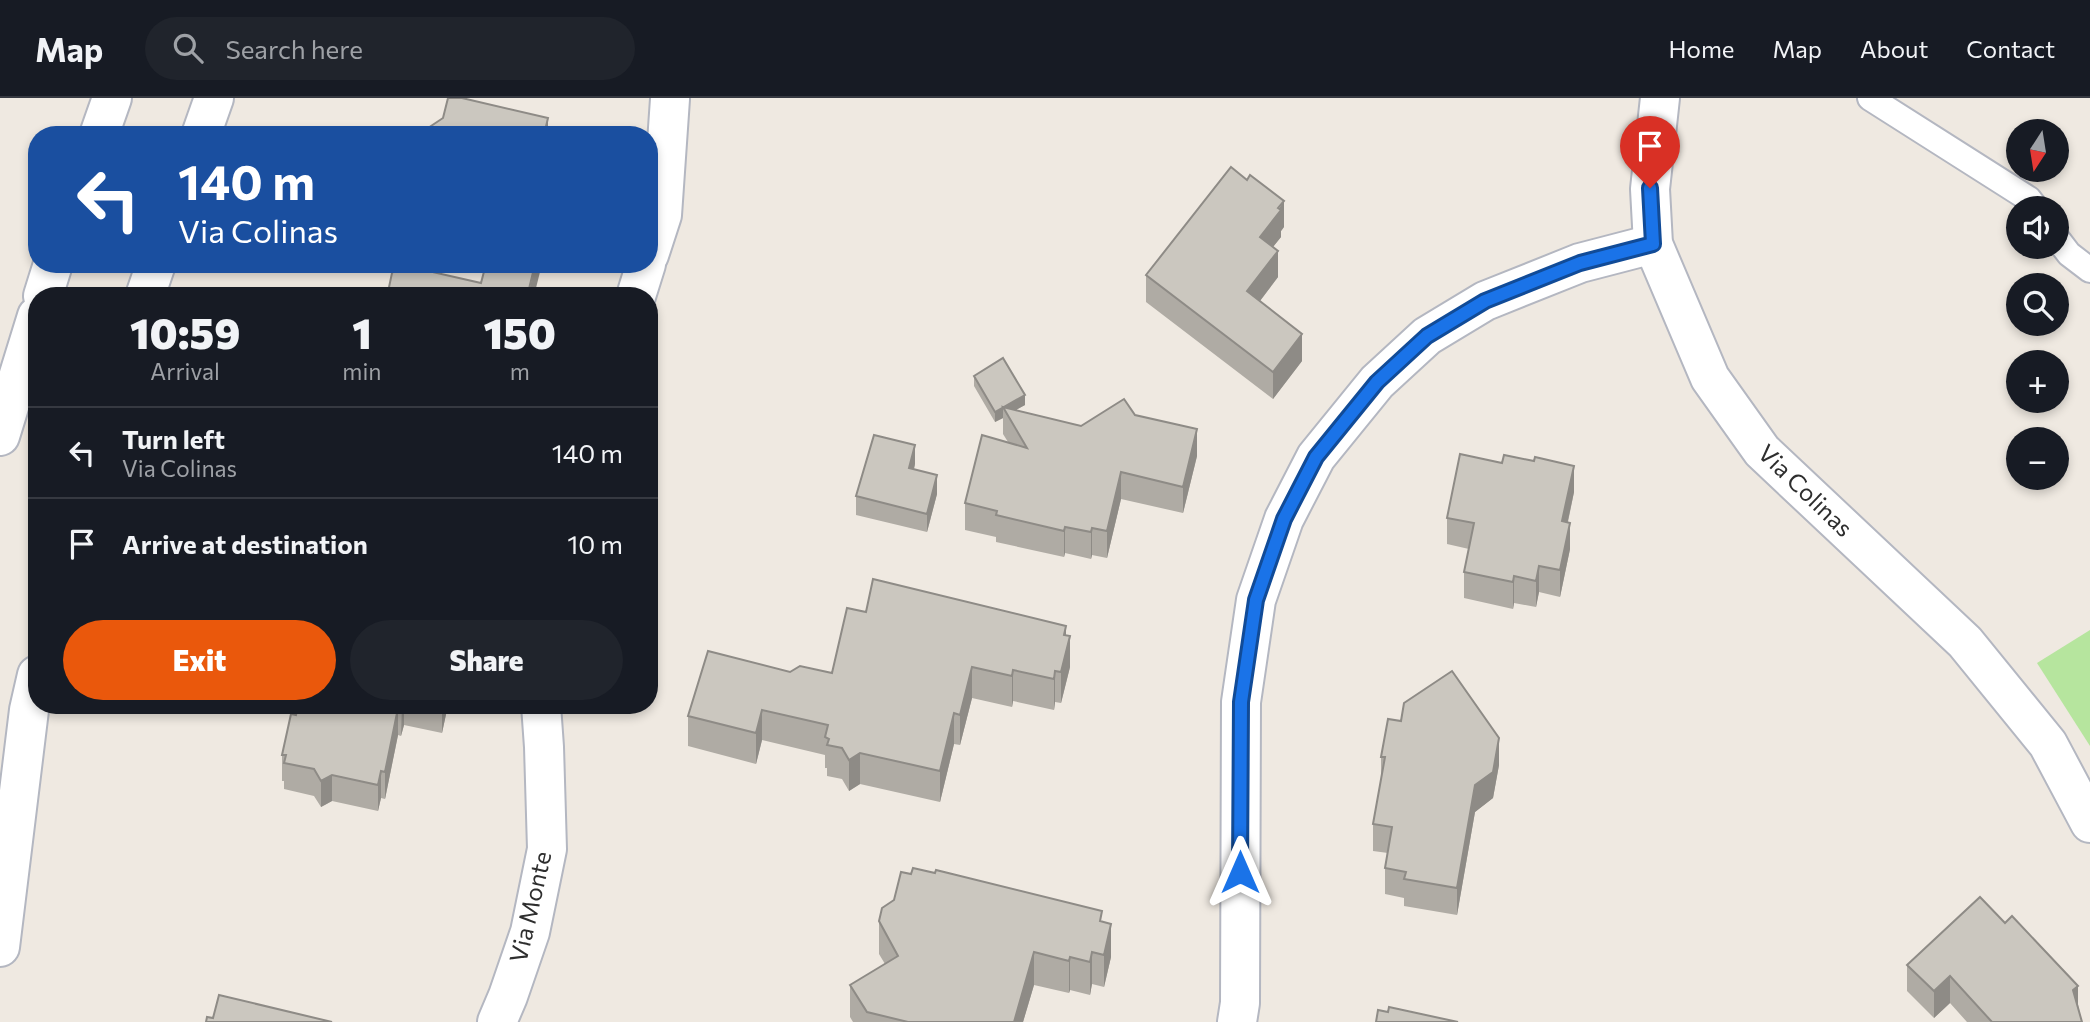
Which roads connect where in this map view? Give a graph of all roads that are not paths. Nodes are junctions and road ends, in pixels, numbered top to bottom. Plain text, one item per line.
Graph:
1 (112, 98) edge
2 (214, 98) edge
3 (1660, 98) edge
4 (1870, 98) edge
5 (670, 99) edge
6 (102, 126) edge
7 (204, 126) edge
8 (2024, 196) edge
9 (658, 227) edge
10 (1653, 244) junction
11 (2069, 254) edge
12 (2090, 270) edge
13 (28, 345) edge
14 (0, 436) edge
15 (29, 714) edge
16 (542, 714) edge
17 (2090, 823) edge
18 (0, 947) edge
19 (497, 1022) edge
20 (1237, 1022) edge

1 - 6 street
2 - 7 street
3 - 10 street, Via Colinas
4 - 8 lane
5 - 9 street
10 - 17 street, Via Colinas
10 - 20 street
11 - 12 lane
13 - 14 street
15 - 18 street
16 - 19 street, Via Monte

